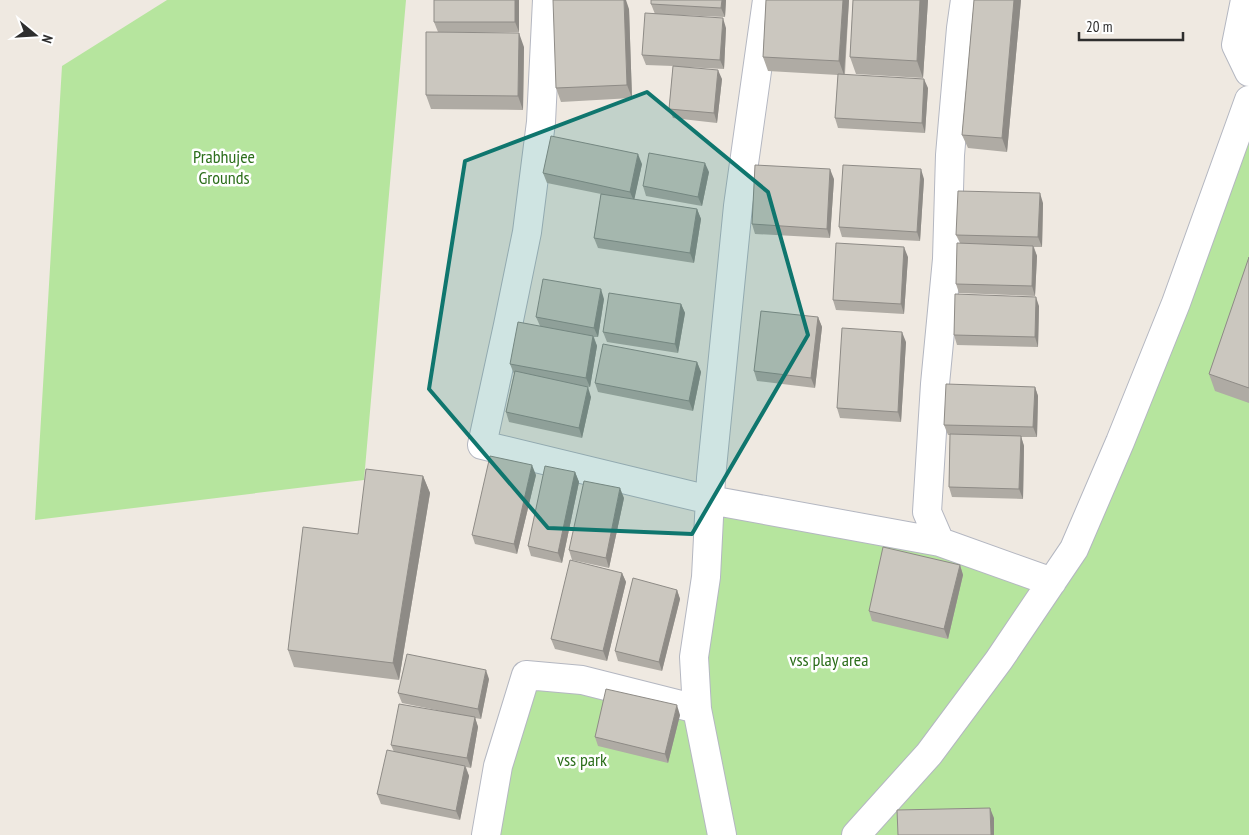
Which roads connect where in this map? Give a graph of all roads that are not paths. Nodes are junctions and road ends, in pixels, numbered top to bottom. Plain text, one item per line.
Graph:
1 (547, 0) edge
2 (767, 0) edge
3 (965, 0) edge
4 (1245, 0) edge
5 (1249, 72) edge
6 (1249, 100) edge
7 (710, 500) junction
8 (940, 542) junction
9 (1052, 582) junction
10 (697, 710) junction
11 (486, 835) edge
12 (722, 835) edge
13 (856, 835) edge

1 - 7 street
2 - 7 street
3 - 8 street
4 - 5 street
6 - 9 street
7 - 8 street
7 - 10 street
8 - 9 street
9 - 13 street
10 - 11 street
10 - 12 street

